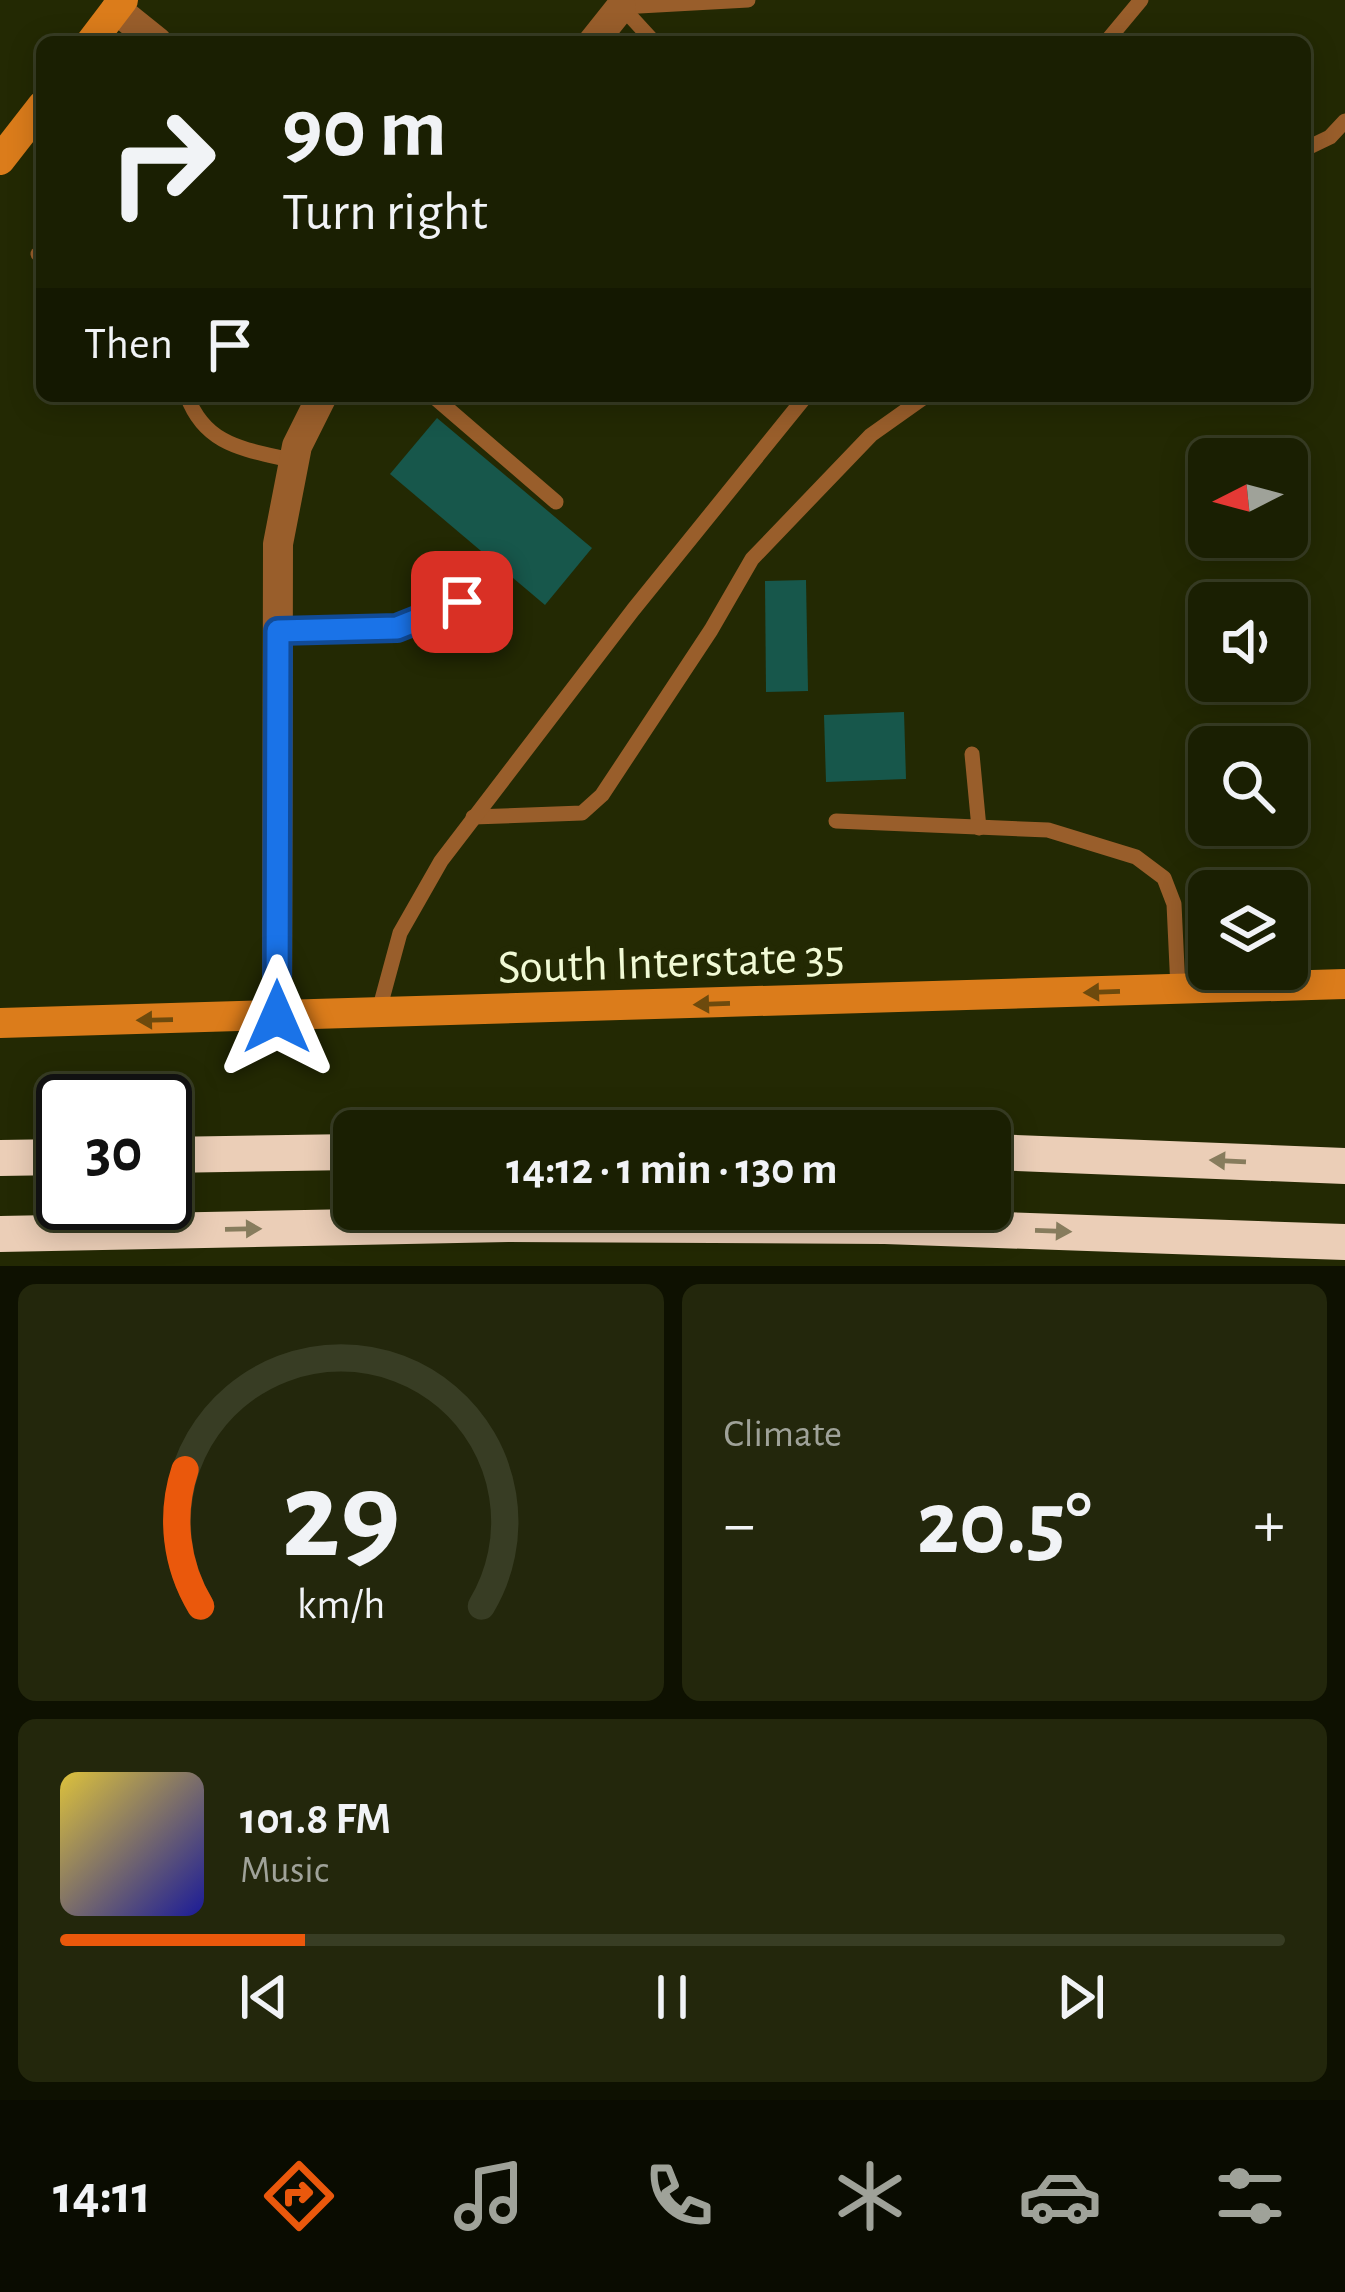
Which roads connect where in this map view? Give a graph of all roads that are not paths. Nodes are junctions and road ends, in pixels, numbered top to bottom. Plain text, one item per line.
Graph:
1 (748, 0) edge
2 (1141, 0) edge
3 (621, 2) edge
4 (115, 3) edge
5 (95, 36) edge
6 (151, 36) edge
7 (597, 36) edge
8 (649, 36) edge
9 (1111, 36) edge
10 (36, 114) edge
11 (1345, 121) edge
12 (1311, 146) edge
13 (0, 160) edge
14 (189, 402) edge
15 (319, 402) edge
16 (440, 402) edge
17 (801, 402) edge
18 (918, 402) edge
19 (294, 461) junction
20 (556, 502) dead end
21 (462, 602) dead end
22 (278, 631) junction
23 (972, 754) dead end
24 (473, 818) junction
25 (836, 821) dead end
26 (979, 828) junction
27 (1345, 984) edge
28 (1178, 989) junction
29 (378, 1014) junction
30 (277, 1017) junction
31 (0, 1023) edge
32 (333, 1151) edge
33 (1011, 1153) edge
34 (192, 1154) edge
35 (36, 1157) edge
36 (0, 1158) edge
37 (1345, 1166) edge
38 (0, 1234) edge
39 (1345, 1242) edge

1 - 3 lane
2 - 9 lane
3 - 7 street
3 - 8 lane
4 - 5 main road
4 - 6 street
10 - 13 main road
11 - 12 lane
14 - 19 lane
15 - 19 street
16 - 20 lane
17 - 24 lane
18 - 24 lane
19 - 22 street
21 - 22 lane
22 - 30 street
23 - 26 lane
24 - 29 lane
25 - 26 lane
26 - 28 lane
27 - 28 main road, South Interstate 35
28 -> 29 main road, South Interstate 35
29 - 30 main road, South Interstate 35
30 -> 31 main road, South Interstate 35
32 - 34 highway
37 -> 33 highway
35 - 36 highway
38 -> 39 highway

